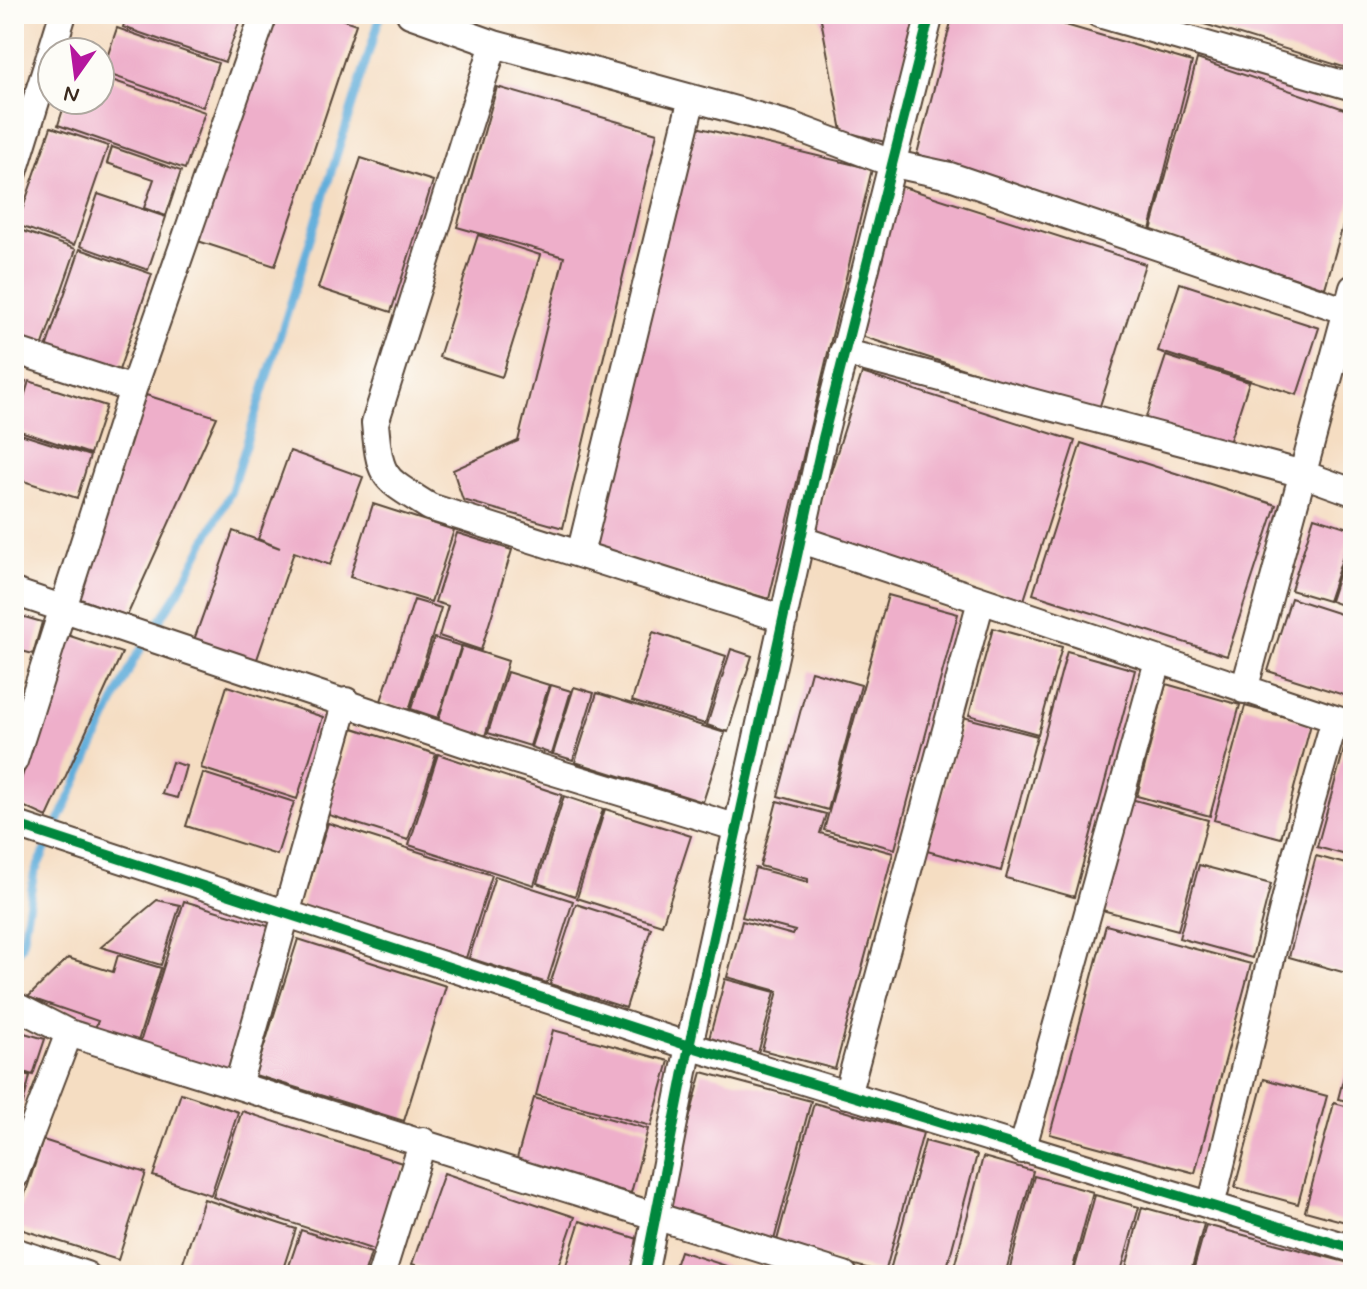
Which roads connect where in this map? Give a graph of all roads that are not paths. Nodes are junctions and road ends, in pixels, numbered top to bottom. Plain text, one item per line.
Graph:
1 (63, 14) edge
2 (264, 14) edge
3 (930, 14) edge
4 (1099, 14) edge
5 (414, 15) edge
6 (494, 44) junction
7 (1353, 87) edge
8 (692, 98) junction
9 (21, 122) edge
10 (894, 164) junction
11 (14, 172) edge
12 (1351, 304) edge
13 (14, 350) edge
14 (843, 352) junction
15 (133, 389) junction
16 (1303, 474) junction
17 (1353, 492) edge
18 (802, 540) junction
19 (580, 554) junction
20 (14, 592) edge
21 (981, 601) junction
22 (65, 608) junction
23 (784, 619) junction
24 (1158, 661) junction
25 (1244, 690) junction
26 (346, 701) junction
27 (1344, 722) edge
28 (14, 761) edge
29 (21, 826) edge
30 (738, 828) junction
31 (285, 914) junction
32 (14, 1005) edge
33 (69, 1033) junction
34 (689, 1046) junction
35 (238, 1085) junction
36 (847, 1095) junction
37 (423, 1141) junction
38 (1022, 1150) junction
39 (14, 1177) edge
40 (1211, 1206) junction
41 (657, 1218) junction
42 (1353, 1249) edge
43 (14, 1251) edge
44 (86, 1275) edge
45 (381, 1275) edge
46 (644, 1275) edge
47 (844, 1275) edge

1 - 9 street
2 - 15 street
3 - 10 street
4 - 7 street
5 - 6 street
6 - 8 street
6 - 19 street
8 - 10 street
8 - 19 street
9 - 11 street
10 - 12 street
10 - 14 street
12 - 16 street
13 - 15 street
14 - 16 street
14 - 18 street
15 - 22 street
16 - 17 street
16 - 25 street
18 - 21 street
18 - 23 street
19 - 23 street
20 - 22 street
21 - 24 street
21 - 36 street
22 - 26 street
22 - 28 street
23 - 30 street
24 - 25 street
24 - 38 street
25 - 27 street
26 - 30 street
26 - 31 street
27 - 40 street
29 - 31 street
30 - 34 street
31 - 34 street
31 - 35 street
32 - 33 street
33 - 35 street
33 - 39 street
34 - 36 street
34 - 41 street
35 - 37 street
36 - 38 street
37 - 41 street
37 - 45 street
38 - 40 street
40 - 42 street
41 - 46 street
41 - 47 street
43 - 44 street

